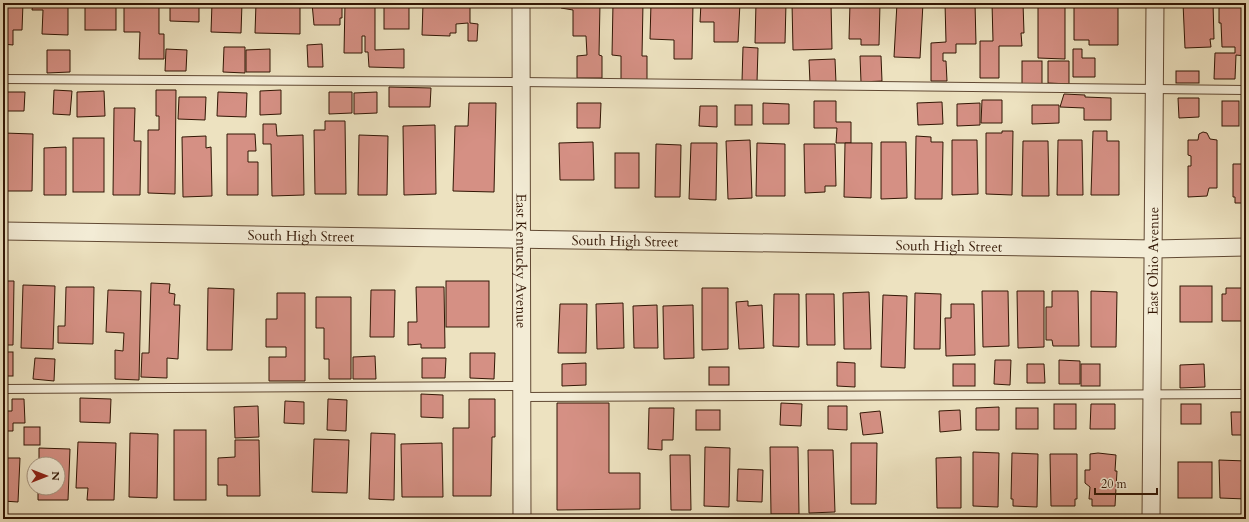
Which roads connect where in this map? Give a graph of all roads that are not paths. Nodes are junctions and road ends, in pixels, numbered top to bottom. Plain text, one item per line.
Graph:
1 (521, 3) edge
2 (1156, 3) edge
3 (3, 79) edge
4 (521, 82) junction
5 (1155, 90) junction
6 (1246, 90) edge
7 (3, 232) edge
8 (521, 240) junction
9 (1246, 247) edge
10 (1154, 248) junction
11 (3, 389) edge
12 (522, 391) junction
13 (1246, 394) edge
14 (1153, 395) junction
15 (522, 519) edge
16 (1151, 519) edge

1 - 4 street, East Kentucky Avenue
2 - 5 street, East Ohio Avenue
3 - 4 lane
4 - 5 lane
4 - 8 street, East Kentucky Avenue
5 - 6 lane
5 - 10 street, East Ohio Avenue
7 - 8 street, South High Street
8 - 10 street, South High Street
8 - 12 street, East Kentucky Avenue
9 - 10 street, South High Street
10 - 14 street, East Ohio Avenue
11 - 12 lane
12 - 14 lane
12 - 15 street, East Kentucky Avenue
13 - 14 lane
14 - 16 street, East Ohio Avenue

